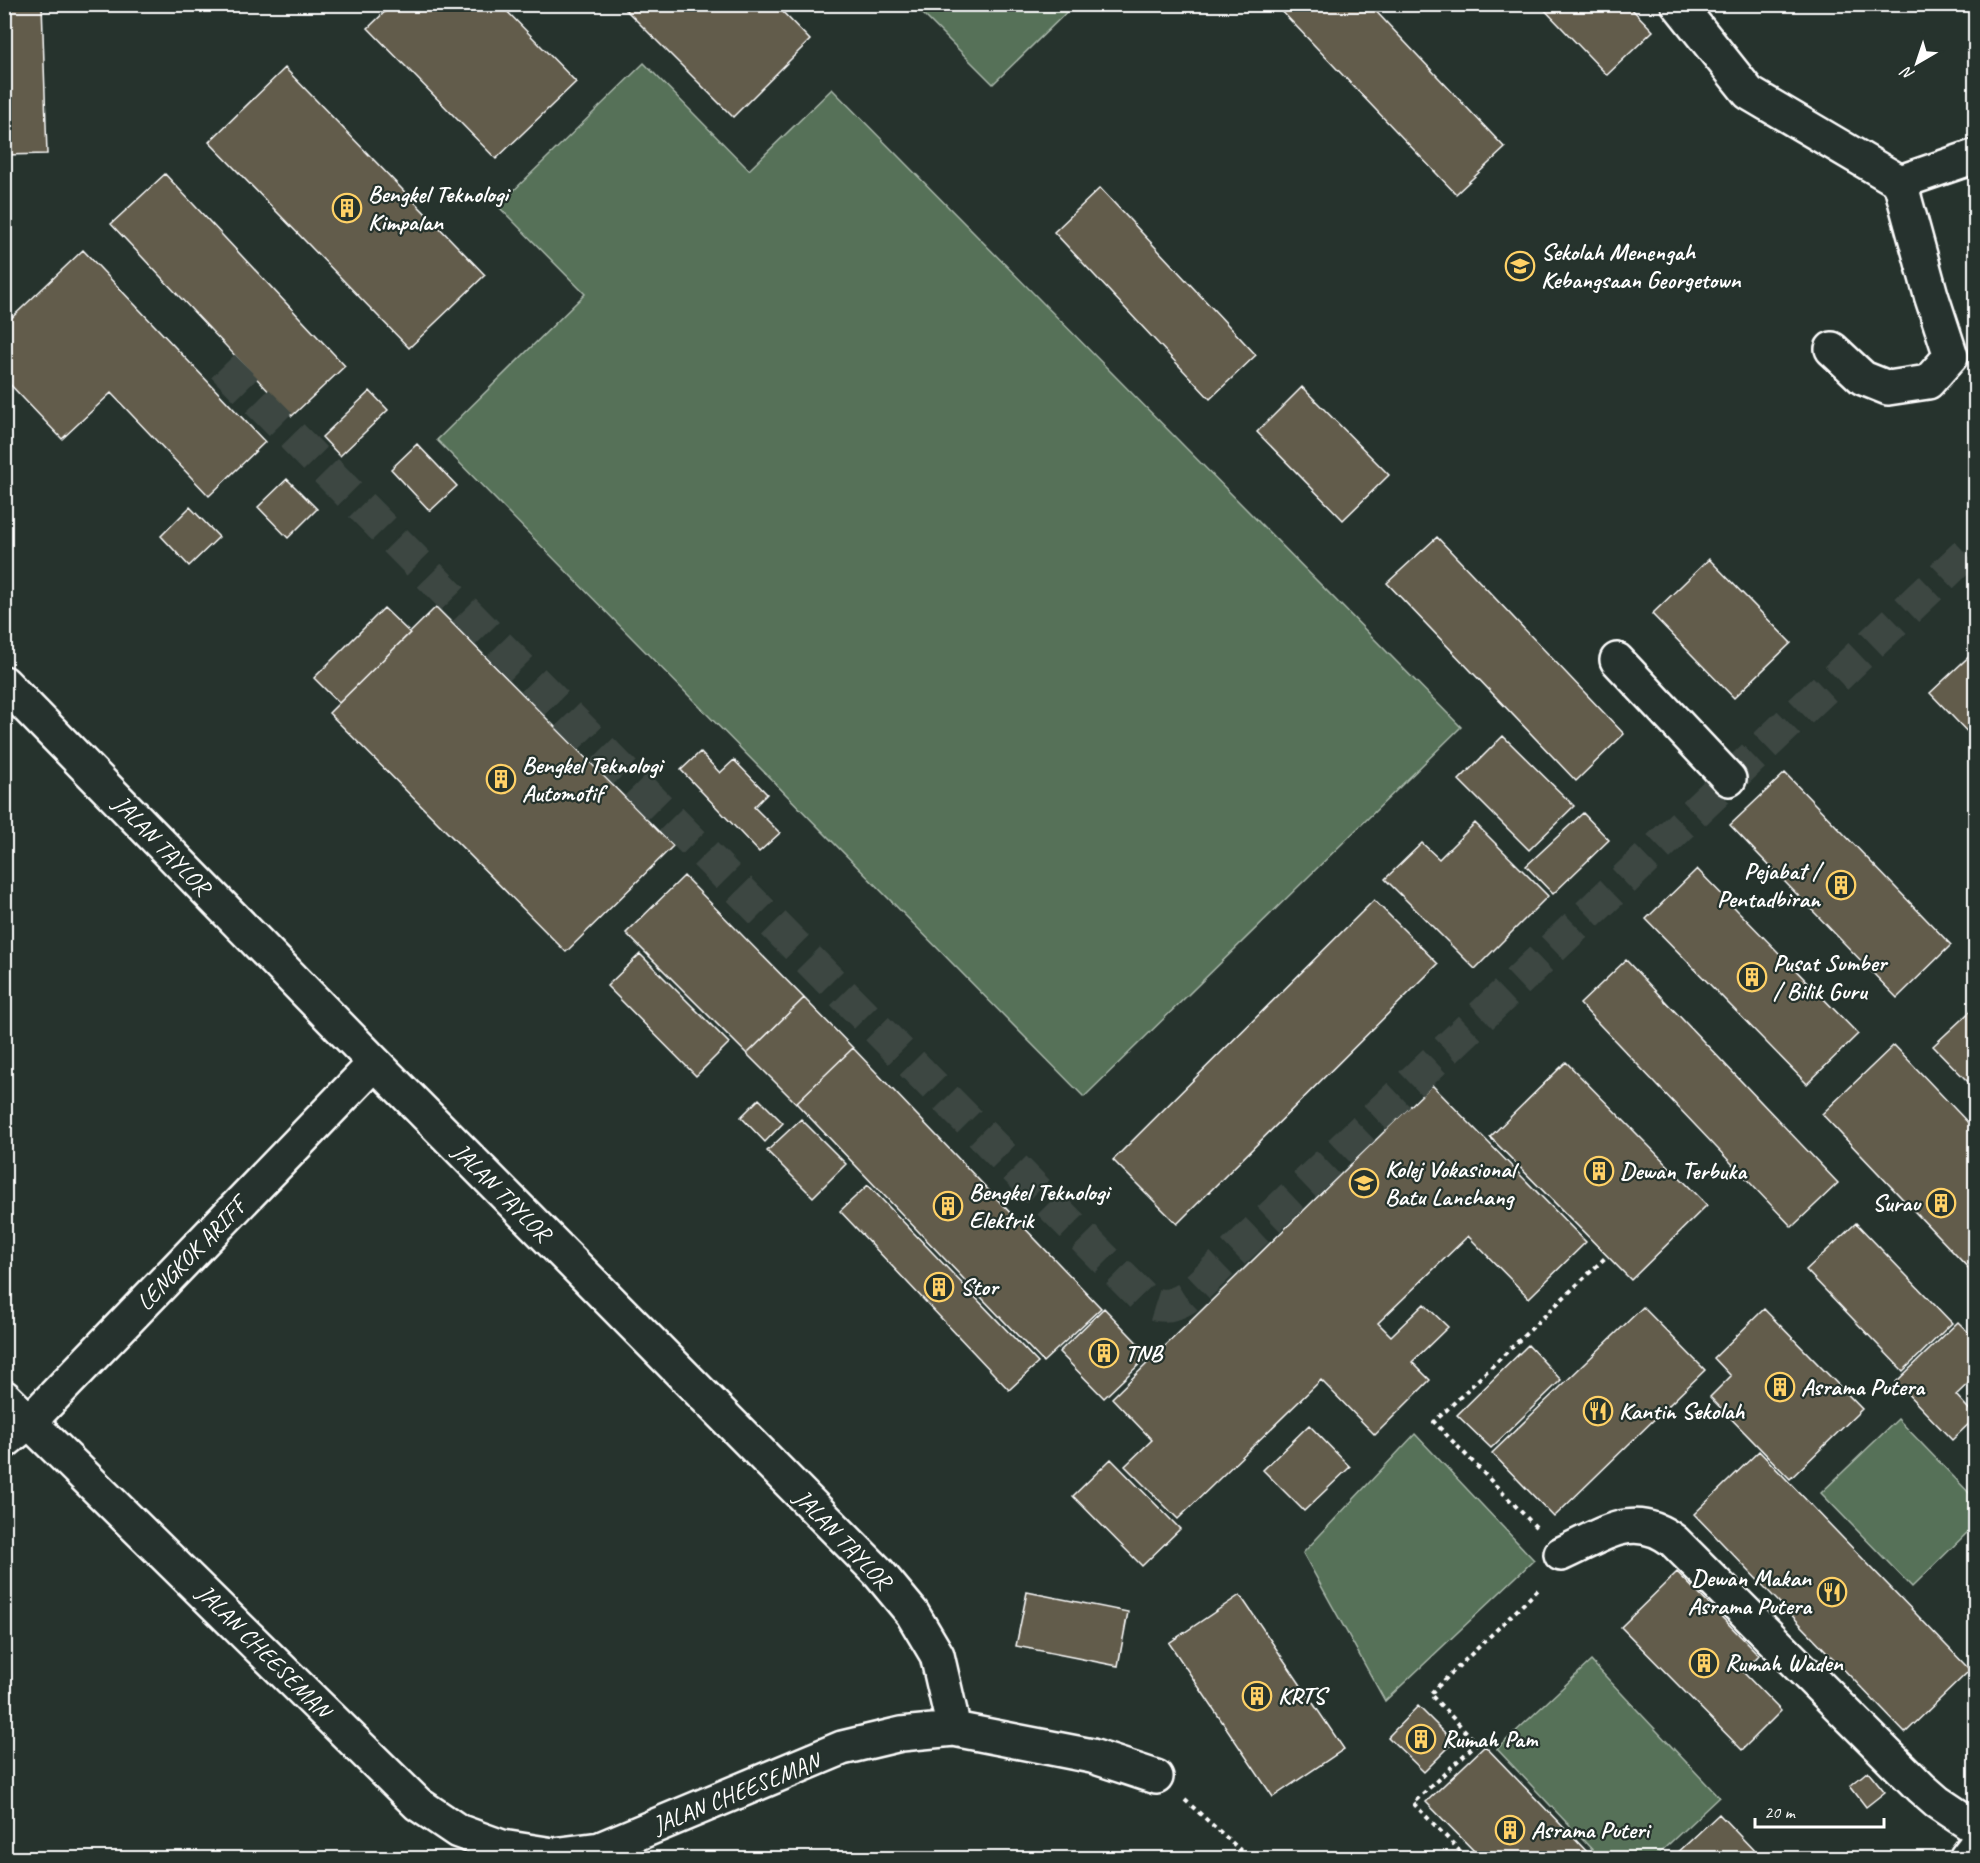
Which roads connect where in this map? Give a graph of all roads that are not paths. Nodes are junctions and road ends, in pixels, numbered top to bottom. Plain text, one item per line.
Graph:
1 (1678, 4) edge
2 (1976, 156) edge
3 (1900, 182) junction
4 (1832, 349) dead end
5 (1617, 660) dead end
6 (4, 683) edge
7 (1730, 779) dead end
8 (375, 1064) junction
9 (4, 1397) edge
10 (30, 1420) junction
11 (4, 1442) edge
12 (1562, 1554) road end
13 (954, 1729) junction
14 (1156, 1777) road end
15 (1976, 1828) edge
16 (1976, 1845) edge
17 (1966, 1858) edge

1 - 3 street
2 - 3 street
3 - 4 street
5 - 7 street
6 - 8 street, JALAN TAYLOR
8 - 10 street, LENGKOK ARIFF
8 - 13 street, JALAN TAYLOR
9 - 10 street, JALAN CHEESEMAN
10 - 11 street, LENGKOK ARIFF
10 - 13 street, JALAN CHEESEMAN
12 - 15 street
13 - 14 street, JALAN CHEESEMAN
16 - 17 street

